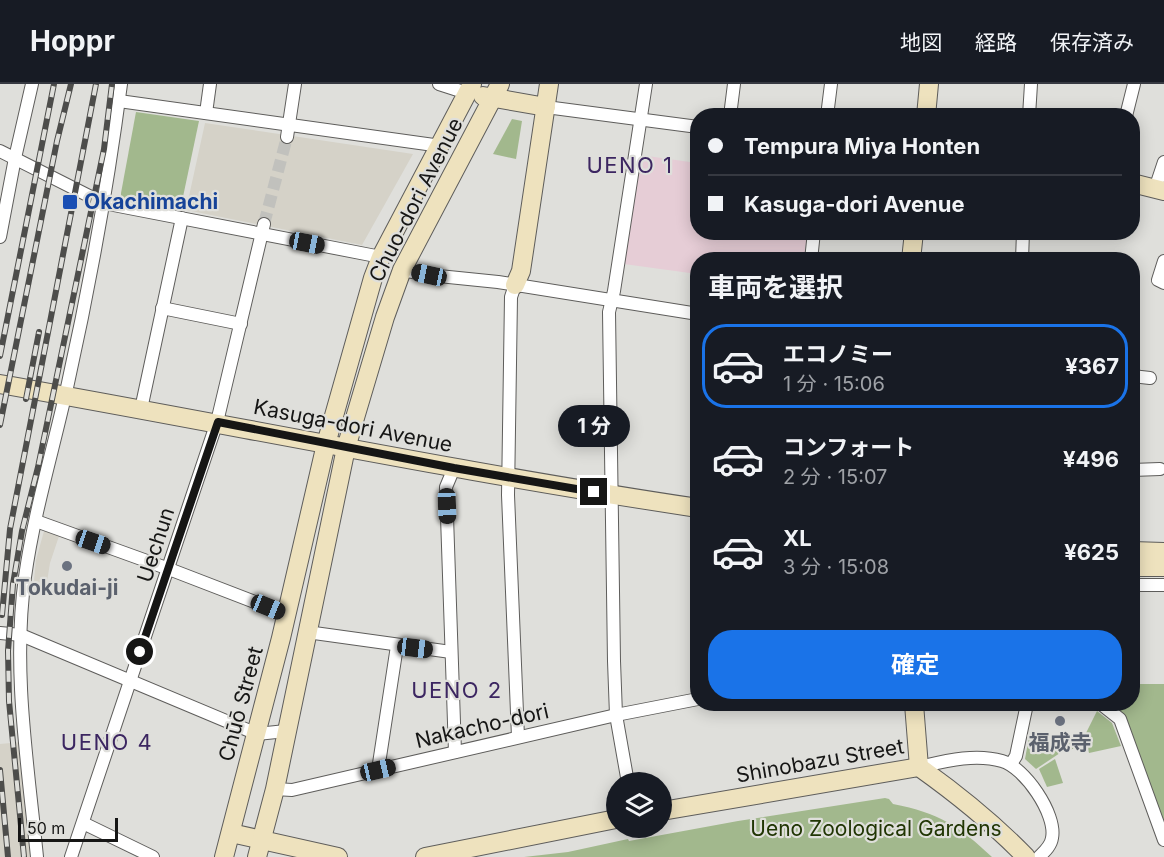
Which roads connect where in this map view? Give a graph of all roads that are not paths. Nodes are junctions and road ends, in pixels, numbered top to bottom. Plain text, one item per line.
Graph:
1 (32, 84) edge
2 (121, 84) edge
3 (210, 84) edge
4 (295, 84) edge
5 (439, 84) edge
6 (549, 84) edge
7 (646, 84) edge
8 (734, 84) edge
9 (831, 84) edge
10 (929, 84) edge
11 (1031, 84) edge
12 (1134, 84) edge
13 (470, 88) edge
14 (496, 91) edge
15 (118, 101) junction
16 (546, 107) junction
17 (731, 108) edge
18 (828, 108) edge
19 (927, 108) edge
20 (1030, 108) edge
21 (1128, 108) edge
22 (206, 113) junction
23 (641, 120) junction
24 (690, 126) edge
25 (288, 131) junction
26 (441, 146) junction
27 (0, 151) edge
28 (15, 158) junction
29 (1164, 162) edge
30 (1140, 185) edge
31 (1160, 190) edge
32 (103, 203) junction
33 (182, 218) junction
34 (263, 229) junction
35 (0, 237) edge
36 (381, 257) junction
37 (1164, 261) edge
38 (402, 270) junction
39 (1164, 283) edge
40 (515, 285) junction
41 (612, 300) junction
42 (162, 308) junction
43 (690, 313) edge
44 (241, 324) junction
45 (1140, 377) edge
46 (1150, 378) dead end
47 (0, 384) edge
48 (65, 396) junction
49 (141, 409) junction
50 (218, 422) junction
51 (326, 444) junction
52 (346, 448) junction
53 (454, 468) junction
54 (1160, 469) dead end
55 (1140, 470) edge
56 (508, 477) junction
57 (611, 495) junction
58 (690, 507) edge
59 (36, 521) junction
60 (1164, 552) edge
61 (1140, 560) edge
62 (1140, 563) edge
63 (1140, 566) edge
64 (1164, 567) edge
65 (169, 569) junction
66 (1140, 585) edge
67 (1164, 585) edge
68 (286, 614) junction
69 (307, 632) junction
70 (0, 633) edge
71 (21, 635) junction
72 (397, 646) junction
73 (451, 652) junction
74 (131, 680) junction
75 (690, 701) edge
76 (915, 711) edge
77 (1026, 711) edge
78 (1110, 711) edge
79 (616, 715) junction
80 (286, 731) junction
81 (257, 734) junction
82 (518, 737) junction
83 (455, 752) junction
84 (1011, 764) junction
85 (919, 767) junction
86 (378, 770) junction
87 (626, 772) edge
88 (275, 789) junction
89 (672, 809) edge
90 (606, 821) edge
91 (83, 823) junction
92 (231, 833) junction
93 (1164, 840) edge
94 (259, 849) edge
95 (37, 857) edge
96 (71, 857) edge
97 (153, 857) edge
98 (224, 857) edge
99 (338, 857) edge
100 (425, 857) edge
101 (1026, 857) edge
102 (1039, 857) edge

1 - 28 street
2 - 15 street
3 - 22 street
4 - 25 street
5 - 13 street
6 - 16 main road
7 - 23 street
8 - 17 street
9 - 18 street
10 - 19 main road
11 - 20 street
12 - 21 street
13 - 14 main road
13 - 26 main road, Chuo-dori Avenue
14 - 16 main road
14 - 38 main road, Chuo-dori Avenue
15 - 22 street
15 - 32 street
16 - 23 street
16 - 40 main road
22 - 25 street
23 - 24 street
23 - 41 street
25 - 26 street
26 - 36 main road, Chuo-dori Avenue
27 - 28 street
28 - 32 street
28 - 35 street
29 - 31 street
30 - 31 main road
32 - 33 street
32 - 48 street
33 - 34 street
33 - 42 street
34 - 36 street
34 - 44 street, Uechun
36 - 51 main road, Chuo-dori Avenue
37 - 39 street
38 - 40 street
38 - 52 main road, Chuo-dori Avenue
40 - 41 street
40 - 56 street
41 - 43 street
41 - 57 street
42 - 44 street
42 - 49 street
44 - 50 street, Uechun
45 - 46 street
47 - 48 main road, Kasuga-dori Avenue
48 - 49 main road, Kasuga-dori Avenue
48 - 59 street
49 - 50 main road, Kasuga-dori Avenue
50 - 51 main road, Kasuga-dori Avenue
50 - 65 street, Uechun
51 - 52 main road, Kasuga-dori Avenue
51 - 68 main road, Chuo-dori Avenue
52 - 53 main road, Kasuga-dori Avenue
52 - 69 main road
53 - 56 main road, Kasuga-dori Avenue
53 - 73 street
54 - 55 street
56 - 57 main road, Kasuga-dori Avenue
56 - 82 street
57 - 58 main road, Kasuga-dori Avenue
57 - 79 street
59 - 65 street
59 - 71 street
60 - 61 main road
62 - 64 main road
63 - 67 street
65 - 68 street
65 - 74 street, Uechun
66 - 67 street
68 - 81 main road, Chūō Street
69 - 72 street
69 - 80 main road
70 - 71 street
71 - 74 street
71 - 95 street
72 - 73 street
72 - 86 street
73 - 83 street
74 - 81 street
74 - 91 street, Uechun
75 - 79 street, Nakacho-dori
76 - 85 main road
77 - 84 street
78 - 93 street
79 - 82 street, Nakacho-dori
79 - 87 street
80 - 81 street
80 - 88 main road
81 - 92 main road, Chūō Street
82 - 83 street, Nakacho-dori
83 - 86 street, Nakacho-dori
84 - 85 street
84 - 102 street
85 - 89 main road, Shinobazu Street
85 - 101 main road, Shinobazu Street
86 - 88 street, Nakacho-dori
88 - 94 main road
90 - 100 main road
91 - 96 street, Uechun
91 - 97 street
92 - 94 main road
92 - 98 main road, Chūō Street
94 - 99 main road

